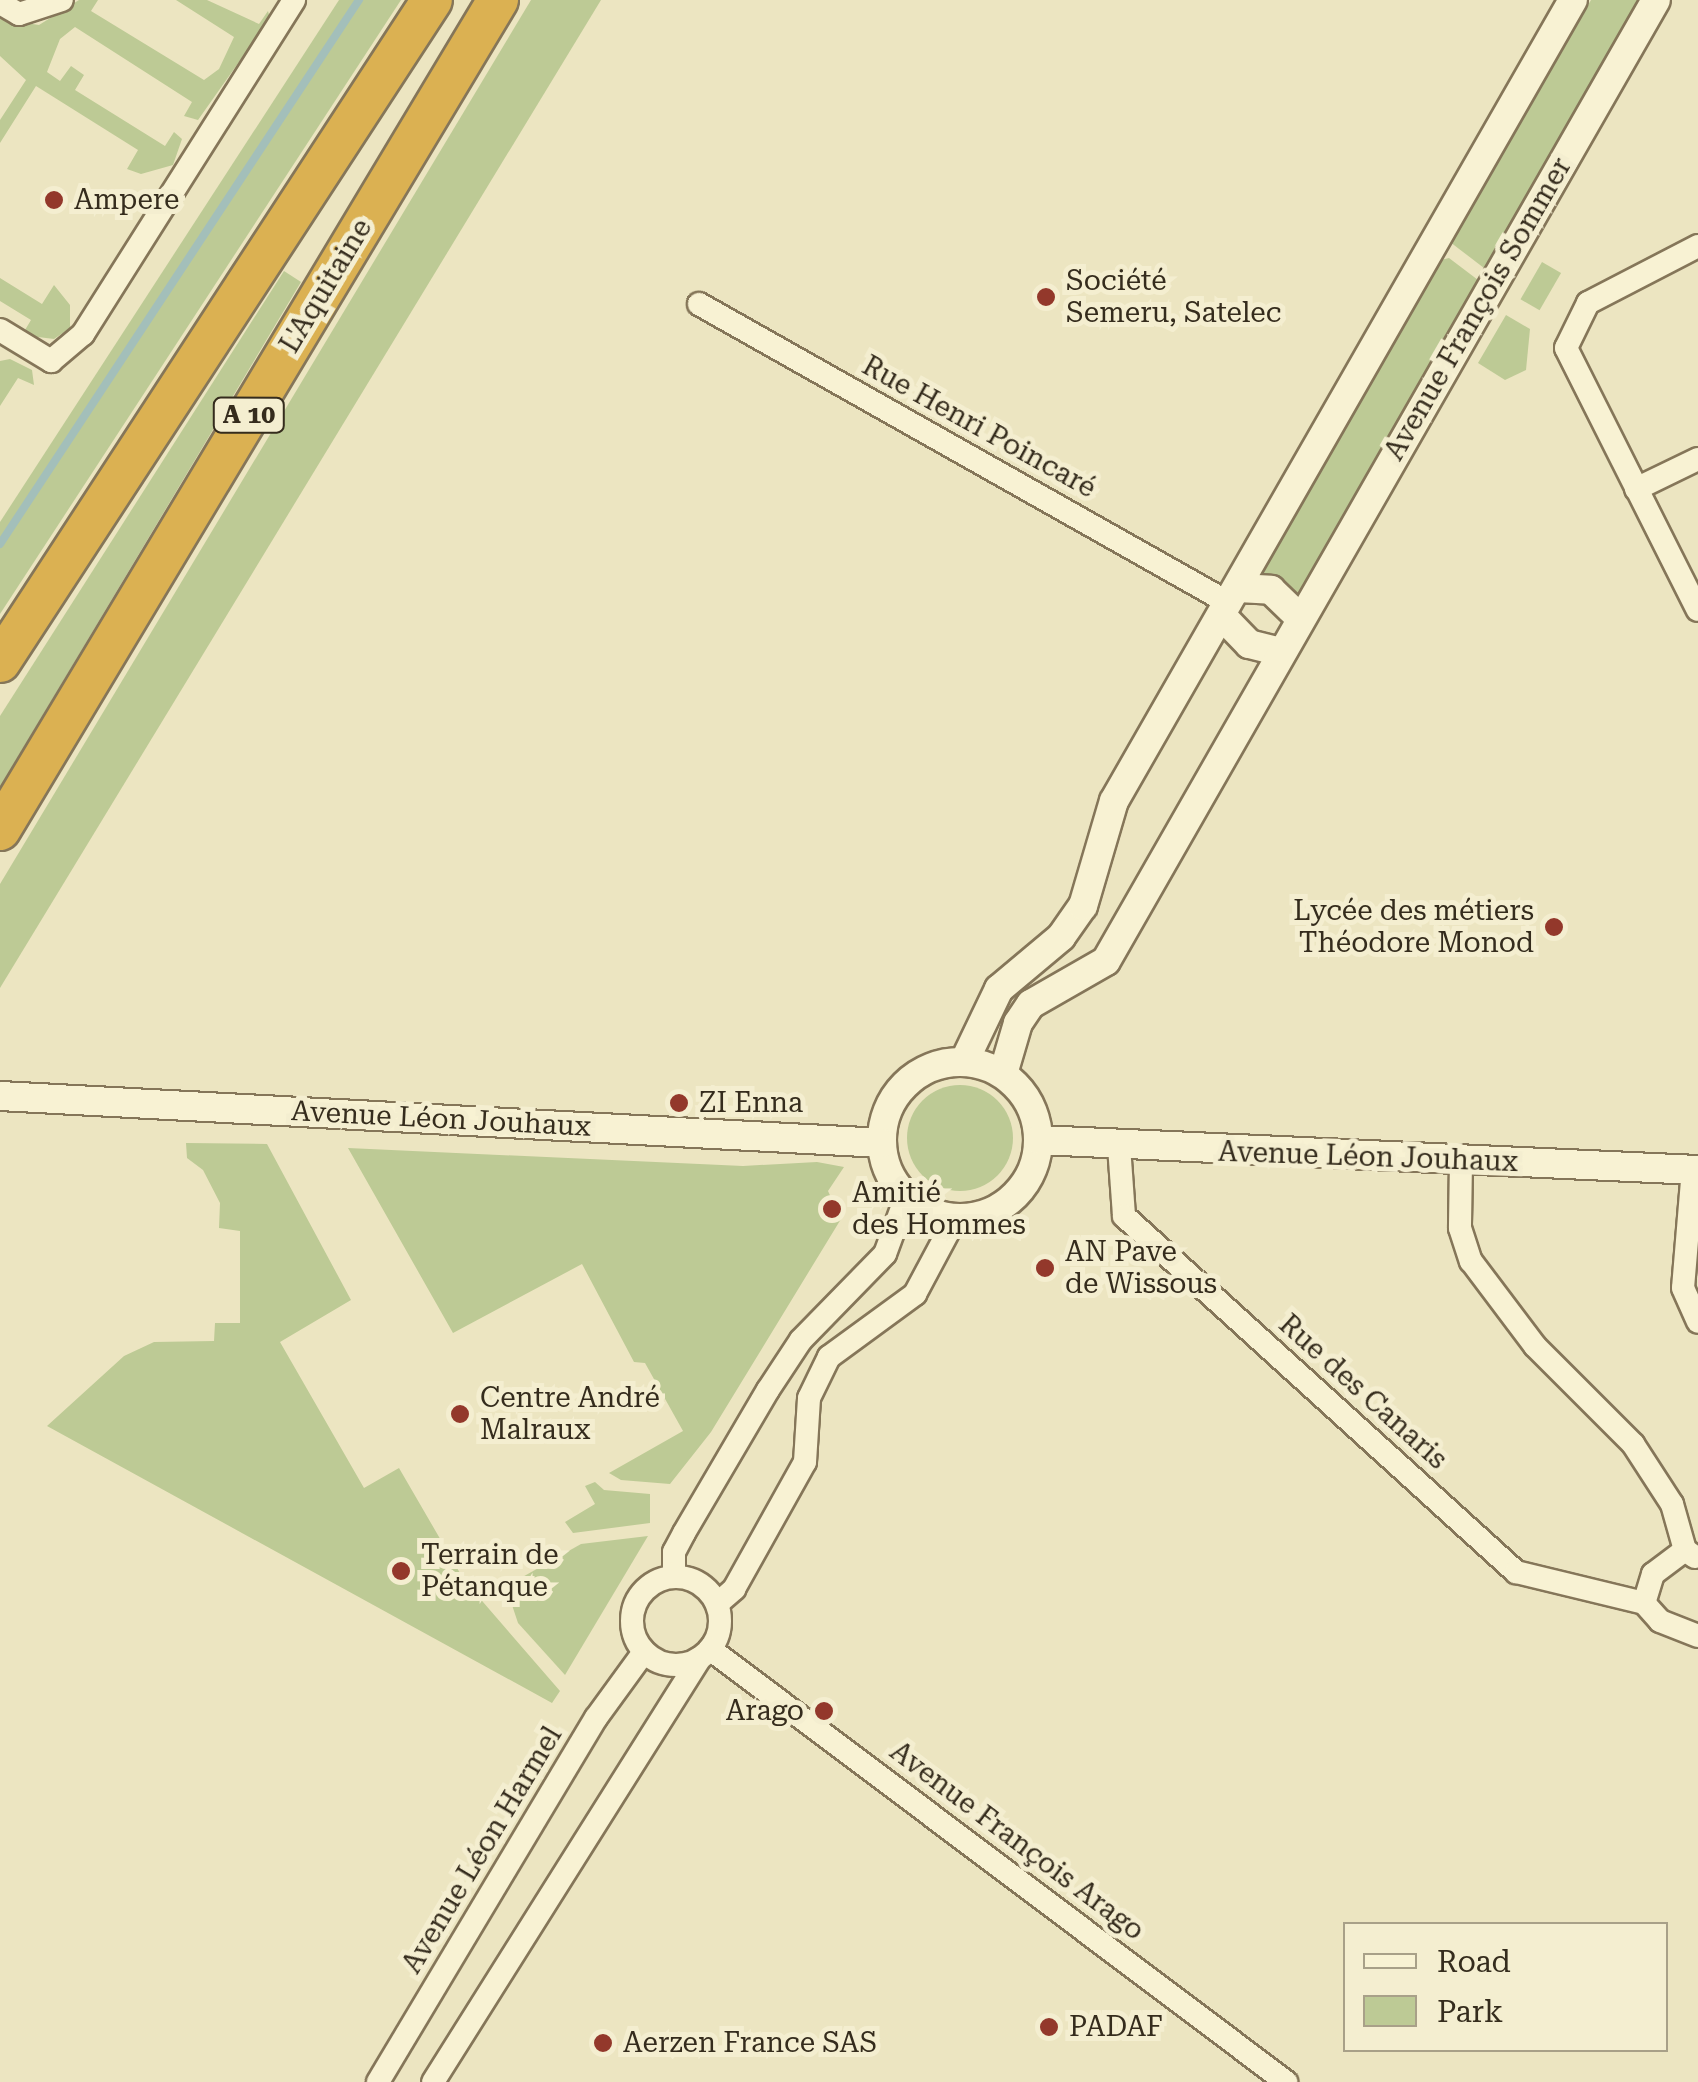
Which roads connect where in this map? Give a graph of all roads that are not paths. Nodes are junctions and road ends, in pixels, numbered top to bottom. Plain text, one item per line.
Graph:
1 (62, 0) edge
2 (294, 0) edge
3 (432, 0) edge
4 (498, 0) edge
5 (1573, 0) edge
6 (1656, 0) edge
7 (0, 4) edge
8 (1698, 246) edge
9 (699, 304) dead end
10 (0, 330) edge
11 (1698, 459) edge
12 (1636, 490) junction
13 (1229, 602) junction
14 (1698, 610) edge
15 (1300, 618) junction
16 (1280, 652) junction
17 (0, 662) edge
18 (0, 830) edge
19 (964, 1062) junction
20 (1003, 1074) junction
21 (0, 1096) edge
22 (1039, 1140) junction
23 (882, 1143) junction
24 (1120, 1146) junction
25 (1461, 1161) junction
26 (1696, 1169) edge
27 (906, 1197) junction
28 (955, 1218) junction
29 (1698, 1322) edge
30 (1692, 1555) edge
31 (674, 1576) junction
32 (1644, 1602) junction
33 (717, 1604) junction
34 (1698, 1636) edge
35 (644, 1652) junction
36 (705, 1654) junction
37 (378, 2082) edge
38 (433, 2082) edge
39 (1286, 2082) edge

1 - 7 street
2 - 10 street
3 - 17 highway, A 10
4 - 18 highway, L'Aquitaine / A 10
5 - 13 street
6 - 15 street, Avenue François Sommer
8 - 12 street
9 - 13 street, Rue Henri Poincaré
11 - 12 street
12 - 14 street
13 - 15 street
13 - 16 street
13 - 19 street
15 - 16 street, Avenue François Sommer
16 - 20 street
19 - 20 street
19 - 23 street
20 - 22 street
21 - 23 street, Avenue Léon Jouhaux
22 - 24 street, Avenue Léon Jouhaux
22 - 28 street
23 - 27 street
24 - 25 street, Avenue Léon Jouhaux
24 - 32 street, Rue des Canaris
25 - 26 street, Avenue Léon Jouhaux
25 - 30 street
26 - 29 street
27 - 28 street
27 - 31 street
28 - 33 street
30 - 32 street
31 - 33 street
31 - 35 street
32 - 34 street
33 - 36 street
35 - 36 street
35 - 37 street, Avenue Léon Harmel
36 - 38 street
36 - 39 street, Avenue François Arago

